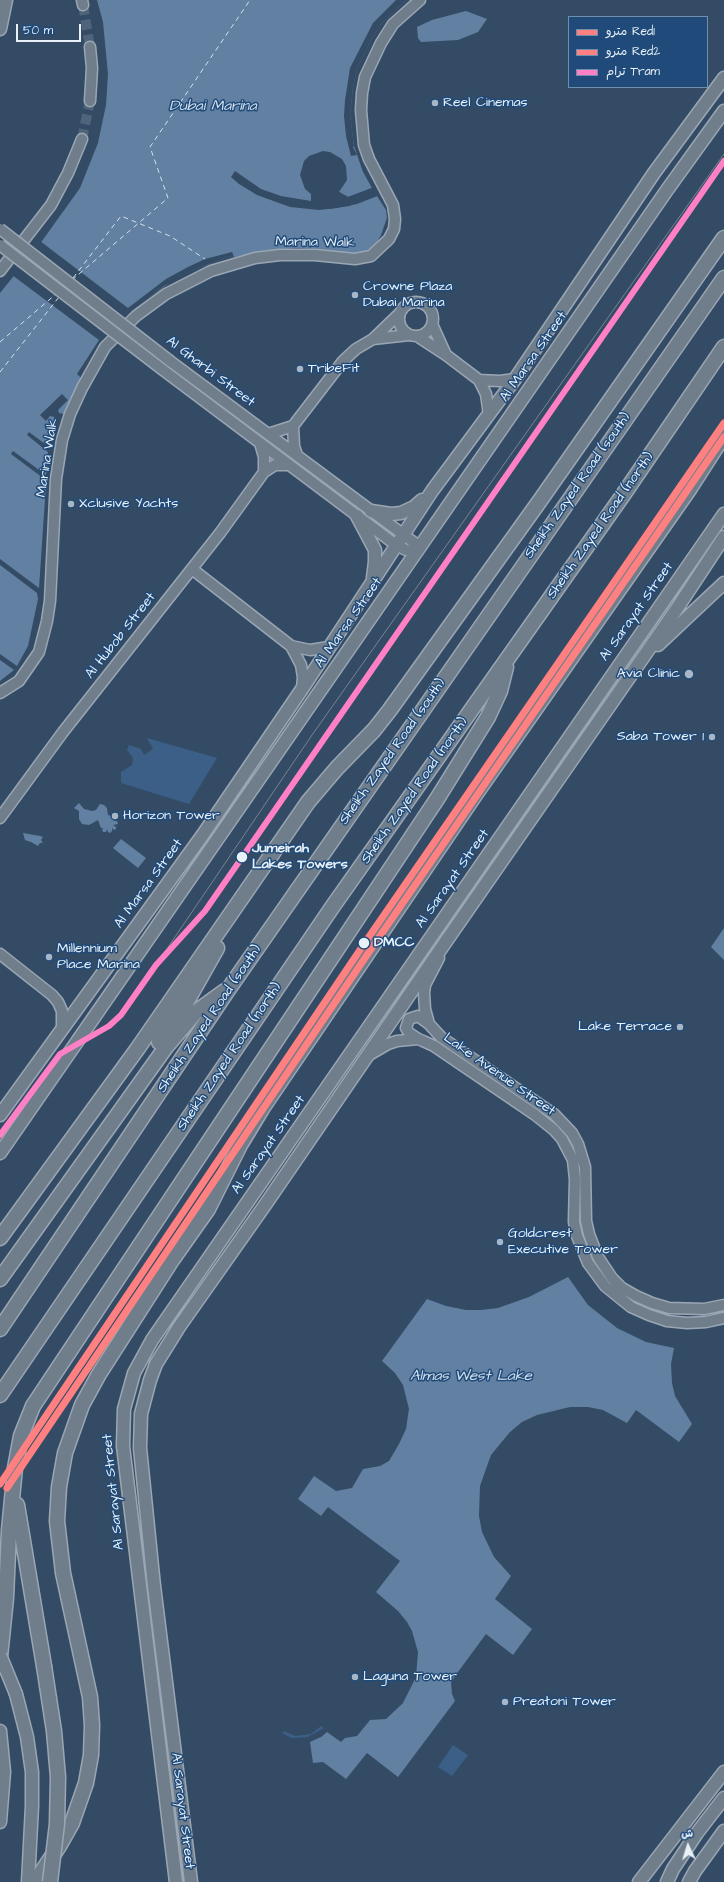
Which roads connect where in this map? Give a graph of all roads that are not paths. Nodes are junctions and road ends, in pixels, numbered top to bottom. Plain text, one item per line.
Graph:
1 (6, 0) edge
2 (420, 0) edge
3 (0, 29) edge
4 (90, 47) tunnel mouth
5 (724, 78) edge
6 (90, 101) tunnel mouth
7 (724, 111) edge
8 (82, 139) tunnel mouth
9 (0, 229) edge
10 (724, 238) edge
11 (0, 245) edge
12 (3, 268) edge
13 (724, 278) edge
14 (400, 314) junction
15 (432, 324) junction
16 (413, 335) junction
17 (373, 339) junction
18 (724, 347) edge
19 (446, 355) junction
20 (515, 379) junction
21 (479, 380) junction
22 (489, 415) junction
23 (293, 426) junction
24 (268, 434) junction
25 (724, 435) edge
26 (260, 443) junction
27 (297, 455) junction
28 (288, 465) junction
29 (264, 472) junction
30 (432, 491) junction
31 (372, 511) junction
32 (724, 514) edge
33 (357, 516) junction
34 (403, 535) junction
35 (724, 537) edge
36 (396, 545) junction
37 (419, 549) junction
38 (192, 569) junction
39 (372, 582) junction
40 (724, 583) edge
41 (291, 646) junction
42 (329, 647) junction
43 (506, 662) junction
44 (640, 662) junction
45 (302, 689) junction
46 (0, 693) edge
47 (0, 818) edge
48 (457, 899) junction
49 (471, 907) junction
50 (233, 911) junction
51 (440, 950) junction
52 (0, 954) edge
53 (230, 987) junction
54 (429, 1024) junction
55 (62, 1029) junction
56 (418, 1039) junction
57 (366, 1058) junction
58 (2, 1110) edge
59 (107, 1128) junction
60 (0, 1153) edge
61 (0, 1238) edge
62 (0, 1279) edge
63 (185, 1292) junction
64 (197, 1301) junction
65 (724, 1305) edge
66 (724, 1318) edge
67 (0, 1328) edge
68 (0, 1396) edge
69 (14, 1484) junction
70 (0, 1656) edge
71 (0, 1731) edge
72 (724, 1772) edge
73 (724, 1798) edge
74 (0, 1822) edge
75 (724, 1831) edge
76 (28, 1882) edge
77 (35, 1882) edge
78 (50, 1882) edge
79 (176, 1882) edge
80 (191, 1882) edge
81 (639, 1882) edge
82 (667, 1882) edge
83 (689, 1882) edge

1 - 3 main road
2 - 46 street, Marina Walk
4 - 6 street
5 - 20 main road, Al Marsa Street
7 - 37 main road, Al Marsa Street
8 - 12 street
9 - 24 street, Al Gharbi Street, bridge
10 - 50 highway
11 - 26 street, Al Gharbi Street, bridge
13 - 53 highway, Sheikh Zayed Road (south)
14 - 15 street
14 - 16 street
14 - 17 street
15 - 16 street
15 - 19 street
16 - 17 street
16 - 19 street
17 - 23 street
18 - 43 highway, Sheikh Zayed Road (north)
19 - 21 street
20 - 21 street
20 - 22 main road, Al Marsa Street
21 - 22 street
22 - 30 main road, Al Marsa Street
23 - 24 street
23 - 27 street
24 - 27 street, Al Gharbi Street
25 - 77 highway
26 - 28 street, Al Gharbi Street
26 - 29 street
27 - 31 street, Al Gharbi Street
28 - 29 street
28 - 33 street, Al Gharbi Street
29 - 38 street, Al Hubob Street
30 - 31 main road
30 - 34 main road, Al Marsa Street
31 - 34 street, Al Gharbi Street
32 - 48 main road, Al Sarayat Street
33 - 36 street, Al Gharbi Street
33 - 39 main road
34 - 36 main road
34 - 37 street, Al Gharbi Street
35 - 44 main road, Al Sarayat Street
36 - 37 street, Al Gharbi Street
36 - 39 main road, Al Marsa Street
37 - 60 main road, Al Marsa Street
38 - 41 street
38 - 47 street, Al Hubob Street
39 - 42 main road, Al Marsa Street
40 - 44 main road, Al Sarayat Street
41 - 42 street
41 - 45 street
42 - 45 main road, Al Marsa Street
43 - 68 highway, Sheikh Zayed Road (north)
43 - 69 highway
44 - 49 main road, Al Sarayat Street
45 - 55 main road, Al Marsa Street
48 - 49 main road
48 - 63 main road, Al Sarayat Street
49 - 51 main road, Al Sarayat Street
50 - 59 highway
50 - 61 highway
51 - 54 street, Lake Avenue Street
51 - 57 main road, Al Sarayat Street
52 - 55 street
53 - 59 highway
53 - 67 highway, Sheikh Zayed Road (south)
54 - 56 street, Lake Avenue Street
54 - 65 street, Lake Avenue Street
55 - 58 main road, Al Marsa Street
56 - 57 street
56 - 66 street, Lake Avenue Street
57 - 64 main road, Al Sarayat Street
59 - 62 highway
63 - 64 main road
63 - 79 main road, Al Sarayat Street
64 - 80 main road, Al Sarayat Street
69 - 70 highway
69 - 78 highway, bridge
70 - 76 main road, bridge
71 - 74 main road
72 - 81 main road
73 - 82 main road
75 - 83 main road

